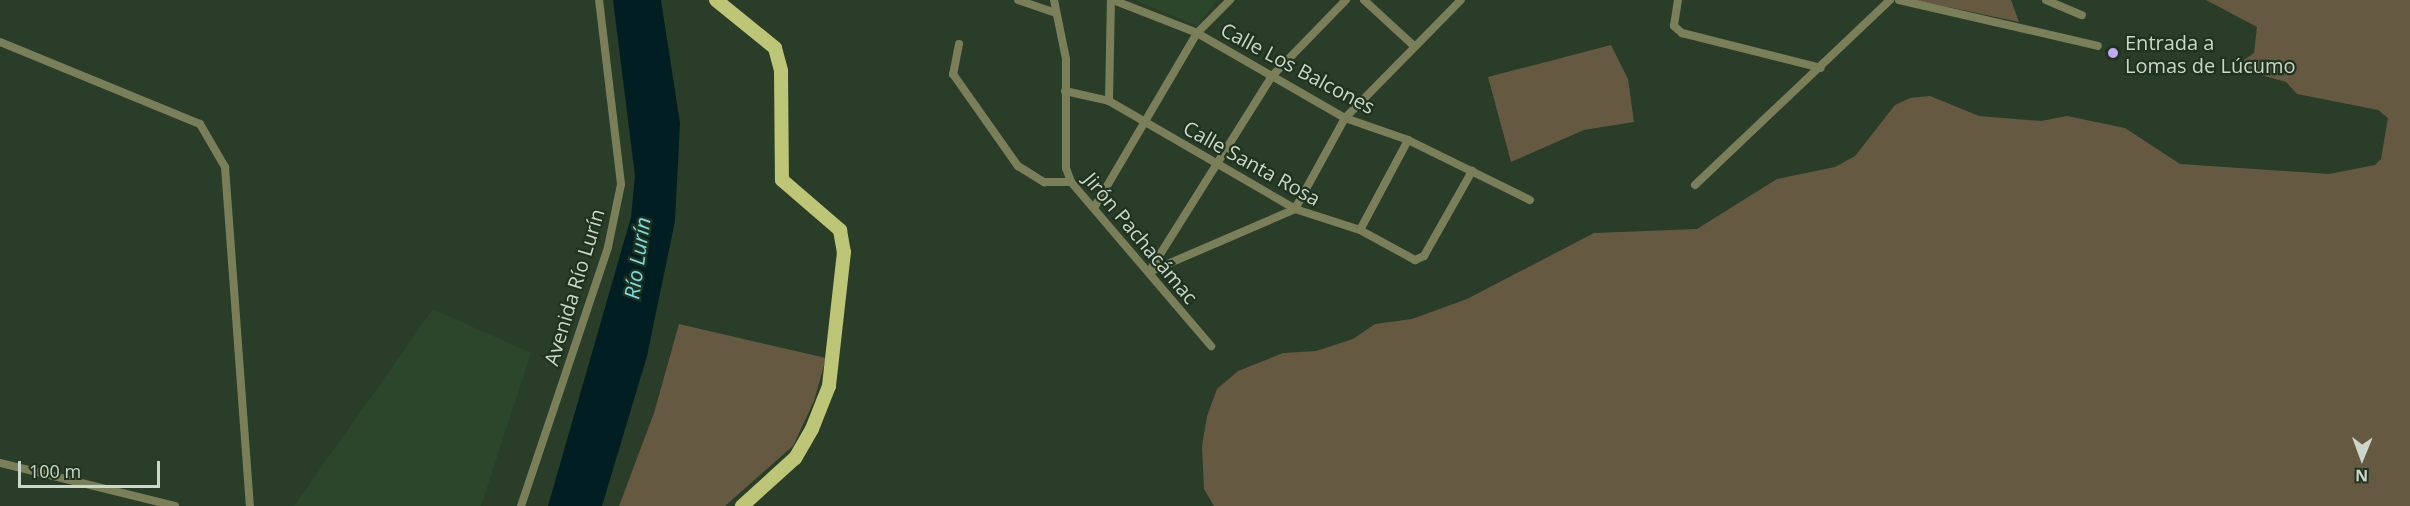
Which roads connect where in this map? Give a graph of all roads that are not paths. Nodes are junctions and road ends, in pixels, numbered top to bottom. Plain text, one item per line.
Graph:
1 (599, 0) edge
2 (716, 0) edge
3 (1018, 0) edge
4 (1054, 0) edge
5 (1112, 0) edge
6 (1230, 0) edge
7 (1346, 0) edge
8 (1364, 0) edge
9 (1461, 0) edge
10 (1678, 0) edge
11 (1890, 0) edge
12 (1899, 0) edge
13 (2046, 0) edge
14 (1056, 13) junction
15 (2082, 15) dead end
16 (1197, 33) junction
17 (0, 42) edge
18 (959, 44) dead end
19 (1413, 45) junction
20 (2098, 46) dead end
21 (1821, 68) junction
22 (1272, 76) junction
23 (1065, 91) junction
24 (1109, 101) junction
25 (1345, 117) junction
26 (1146, 121) junction
27 (1408, 140) junction
28 (1217, 163) junction
29 (1472, 171) junction
30 (1071, 182) junction
31 (1695, 185) dead end
32 (1530, 200) dead end
33 (1094, 208) junction
34 (1295, 209) junction
35 (1360, 230) junction
36 (1149, 272) junction
37 (1211, 346) dead end
38 (0, 463) edge
39 (171, 506) edge
40 (250, 506) edge
41 (520, 506) edge
42 (742, 506) edge

1 - 41 street, Avenida Río Lurín
2 - 42 main road
3 - 14 street
4 - 14 street, Jirón Pachacámac
5 - 16 street, Calle Los Balcones
5 - 24 street
6 - 16 street
7 - 22 street
8 - 19 street
9 - 19 street
10 - 21 street
11 - 21 street
12 - 20 street
13 - 15 street
14 - 23 street, Jirón Pachacámac
16 - 22 street, Calle Los Balcones
16 - 26 street
17 - 40 street
18 - 30 street
19 - 25 street
21 - 31 street
22 - 25 street, Calle Los Balcones
22 - 28 street
23 - 24 street, Calle Santa Rosa
23 - 30 street, Jirón Pachacámac
24 - 26 street, Calle Santa Rosa
25 - 27 street, Calle Los Balcones
25 - 34 street
26 - 28 street, Calle Santa Rosa
26 - 33 street
27 - 29 street, Calle Los Balcones
27 - 35 street
28 - 34 street, Calle Santa Rosa
28 - 36 street
29 - 32 street, Calle Los Balcones
29 - 35 street, Calle Santa Rosa
30 - 33 street, Jirón Pachacámac
33 - 36 street, Jirón Pachacámac
34 - 35 street, Calle Santa Rosa
34 - 36 street
36 - 37 street, Jirón Pachacámac
38 - 39 street

